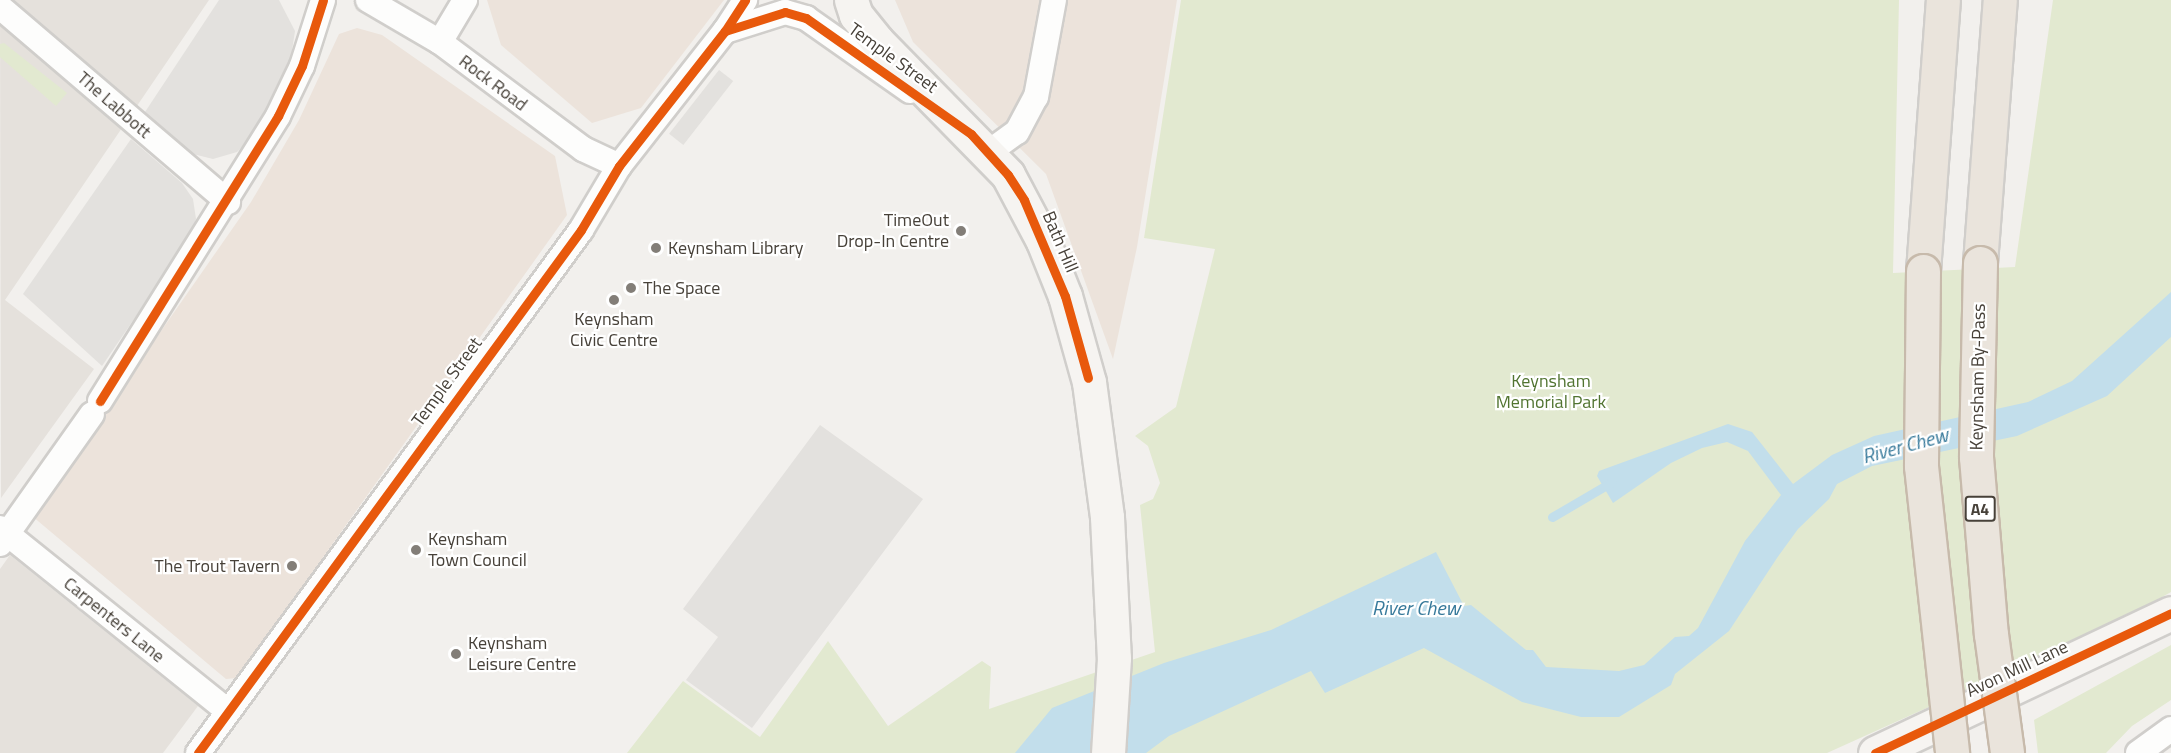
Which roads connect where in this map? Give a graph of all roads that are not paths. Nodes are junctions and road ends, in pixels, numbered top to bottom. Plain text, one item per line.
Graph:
1 (323, 0) edge
2 (368, 0) edge
3 (465, 0) edge
4 (745, 0) edge
5 (1054, 0) edge
6 (1943, 0) edge
7 (2000, 0) edge
8 (850, 5) edge
9 (790, 6) edge
10 (0, 7) edge
11 (725, 31) junction
12 (441, 42) junction
13 (980, 143) junction
14 (619, 166) junction
15 (228, 202) junction
16 (2, 536) edge
17 (2171, 613) edge
18 (228, 711) junction
19 (198, 753) edge
20 (1108, 753) edge
21 (1875, 753) edge
22 (1952, 753) edge
23 (2007, 753) edge

1 - 15 street
2 - 12 street, Rock Road
3 - 12 street
4 - 11 street, Temple Street
5 - 13 street
6 - 22 highway, bridge
7 - 23 highway, Keynsham By-Pass / A4, bridge
8 - 13 main road, Bath Hill
9 - 11 street, Temple Street
9 - 13 street, Temple Street
10 - 15 street, The Labbott
11 - 14 street, Temple Street
12 - 14 street, Rock Road
13 - 20 main road, Bath Hill
14 - 18 street, Temple Street
15 - 16 street
16 - 18 street, Carpenters Lane
17 - 21 main road, Avon Mill Lane
18 - 19 street, Temple Street

